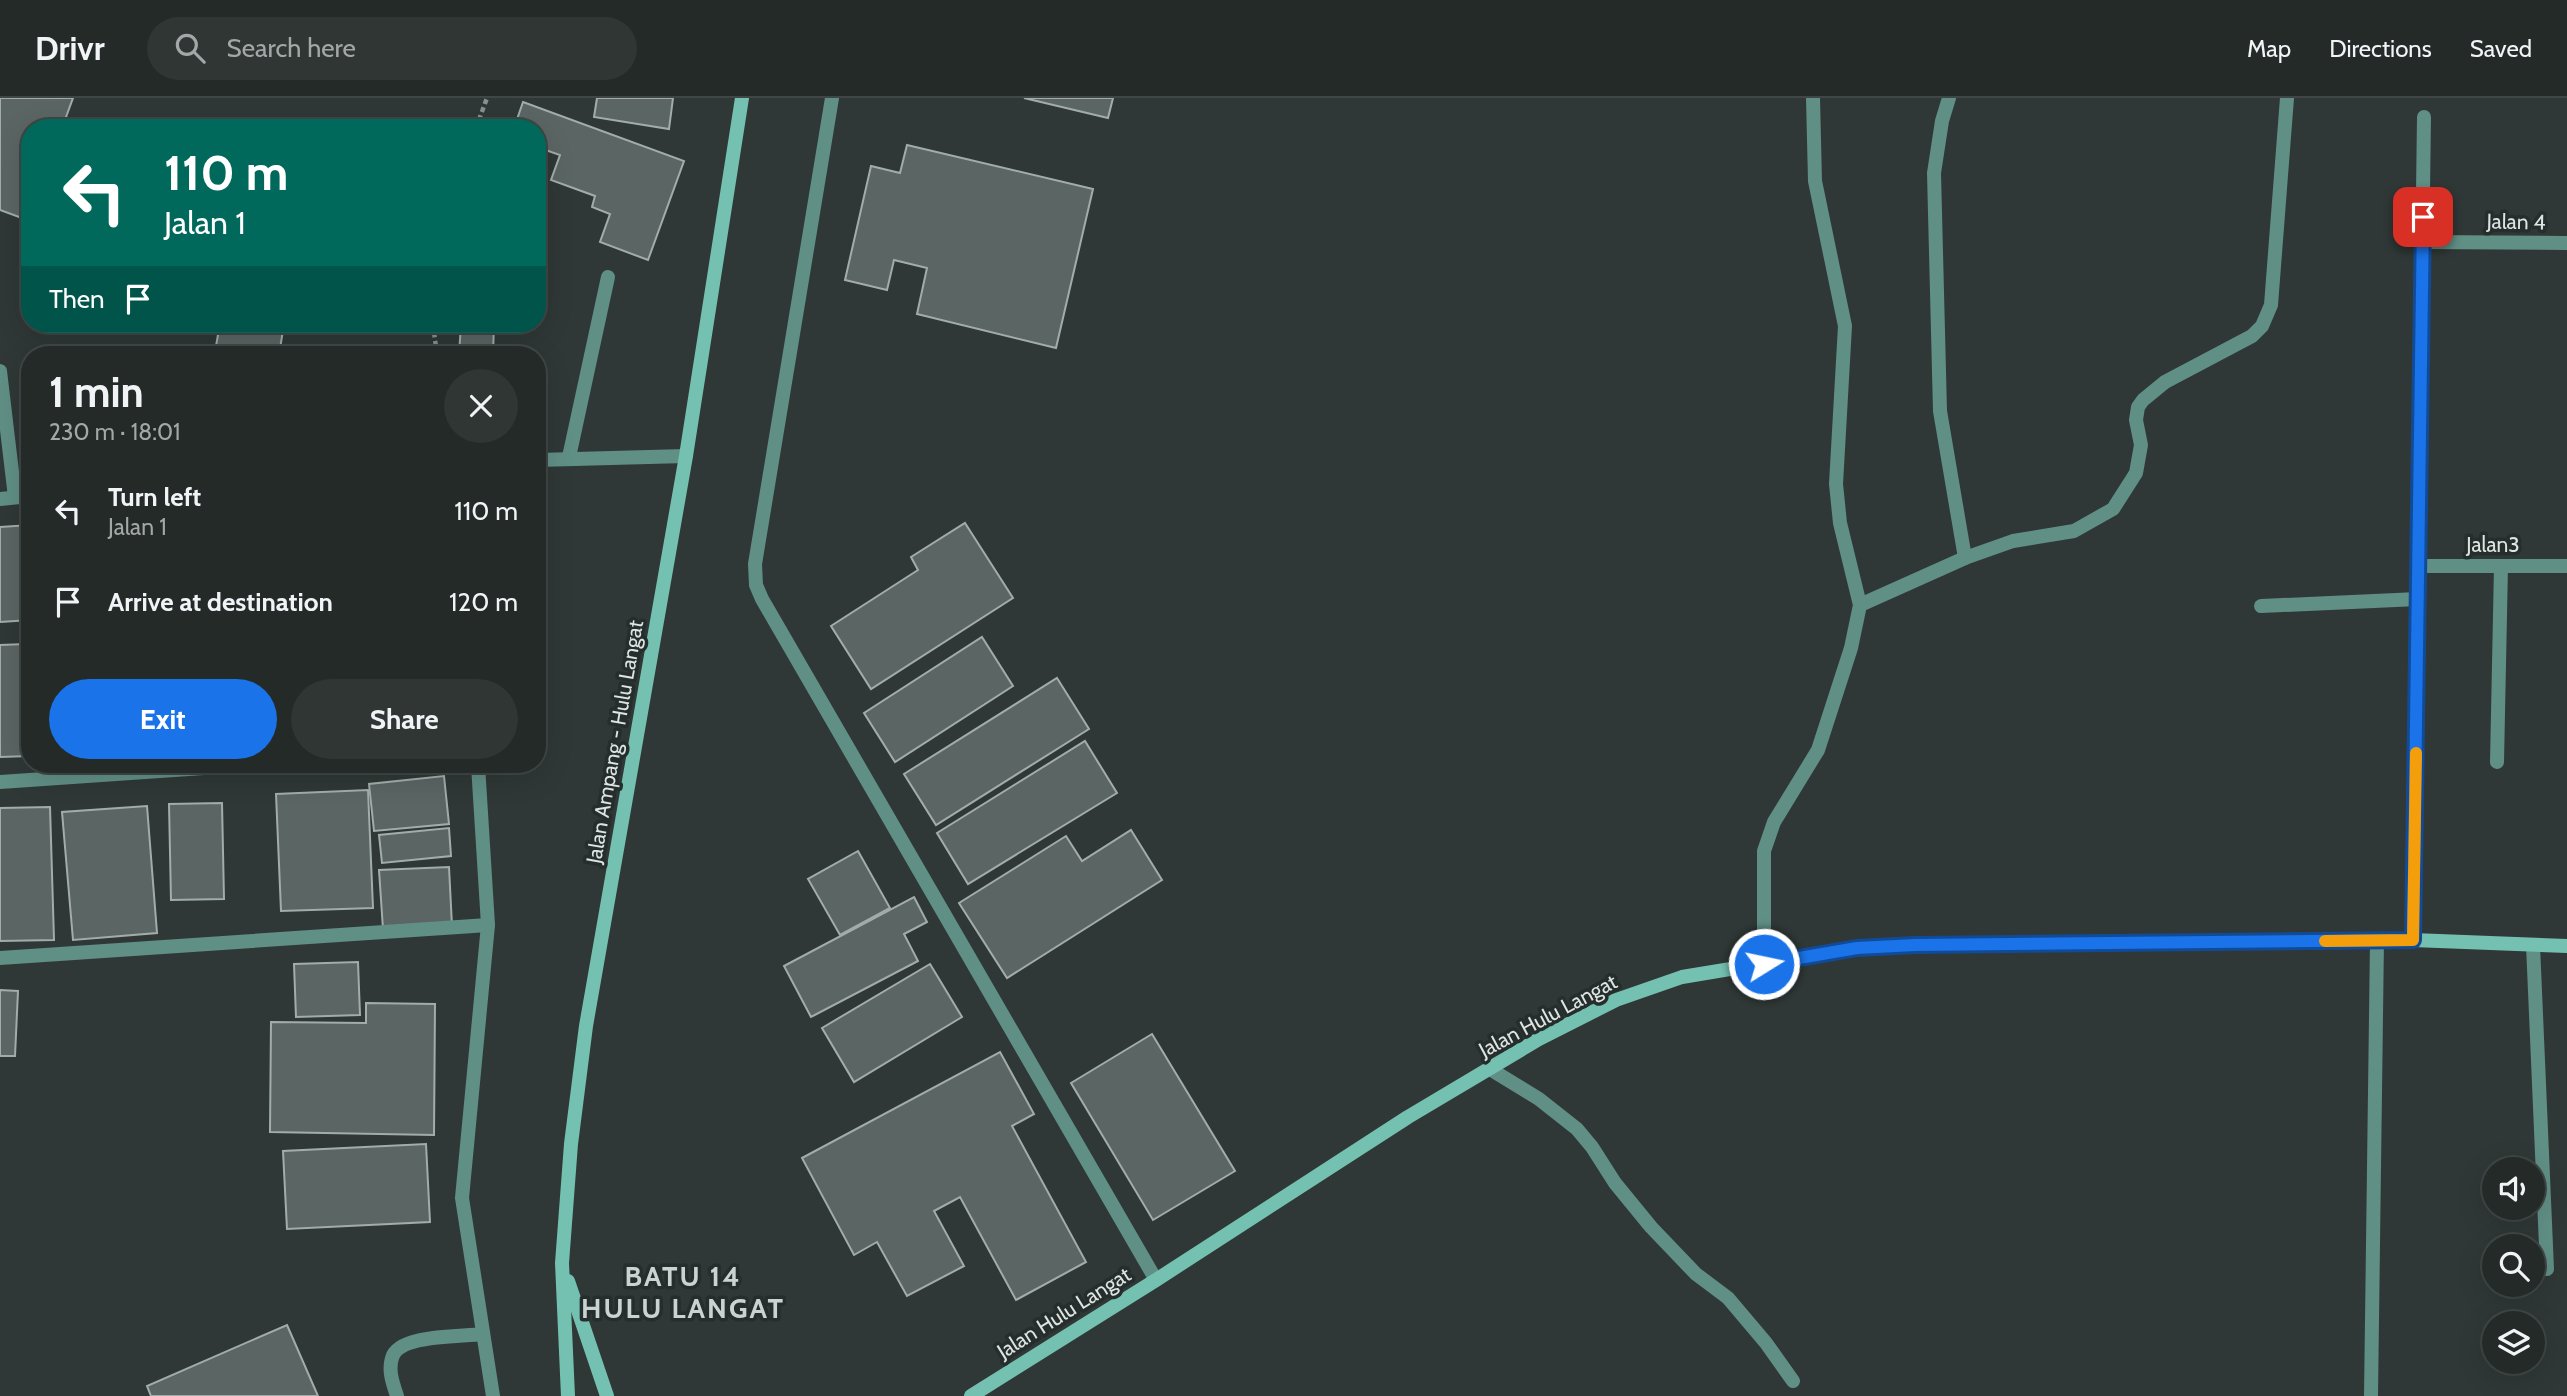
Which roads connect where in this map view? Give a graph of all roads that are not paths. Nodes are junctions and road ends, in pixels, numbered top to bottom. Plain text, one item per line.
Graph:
1 (742, 98) edge
2 (832, 98) edge
3 (1813, 98) edge
4 (1949, 98) edge
5 (2287, 98) edge
6 (2424, 117) dead end
7 (2423, 242) junction
8 (2567, 243) edge
9 (608, 277) dead end
10 (0, 371) edge
11 (686, 456) junction
12 (569, 457) junction
13 (546, 459) edge
14 (15, 498) edge
15 (1965, 558) junction
16 (2418, 566) junction
17 (2501, 566) junction
18 (2567, 566) edge
19 (2418, 599) junction
20 (1860, 605) junction
21 (2261, 606) dead end
22 (2497, 762) dead end
23 (131, 773) edge
24 (478, 773) edge
25 (0, 782) edge
26 (488, 925) junction
27 (2377, 940) junction
28 (2413, 940) junction
29 (2533, 945) junction
30 (2567, 946) edge
31 (0, 958) edge
32 (1764, 964) junction
33 (1490, 1069) junction
34 (562, 1263) junction
35 (2547, 1269) dead end
36 (1156, 1280) junction
37 (482, 1334) junction
38 (1793, 1381) dead end
39 (397, 1396) edge
40 (493, 1396) edge
41 (568, 1396) edge
42 (607, 1396) edge
43 (971, 1396) edge
44 (2371, 1396) edge

1 - 11 street, Jalan Ampang - Hulu Langat
2 - 36 street
3 - 20 street
4 - 15 street
5 - 15 street
6 - 7 street
7 - 8 street, Jalan 4
7 - 16 street
9 - 12 street
10 - 14 street
11 - 12 street
11 - 34 street, Jalan Ampang - Hulu Langat
12 - 13 street
15 - 20 street
16 - 17 street, Jalan3
16 - 19 street
17 - 18 street, Jalan3
17 - 22 street
19 - 21 street
19 - 28 street
20 - 32 street
23 - 25 street
24 - 26 street
26 - 31 street
26 - 37 street
27 - 28 street, Jalan Hulu Langat
27 - 32 street, Jalan Hulu Langat
27 - 44 street
28 - 29 street, Jalan Hulu Langat
29 - 30 street, Jalan Hulu Langat
29 - 35 street
32 - 33 street, Jalan Hulu Langat
33 - 36 street, Jalan Hulu Langat
33 - 38 street
34 - 41 street, Jalan Ampang - Hulu Langat
34 - 42 street
36 - 43 street, Jalan Hulu Langat
37 - 39 street
37 - 40 street

